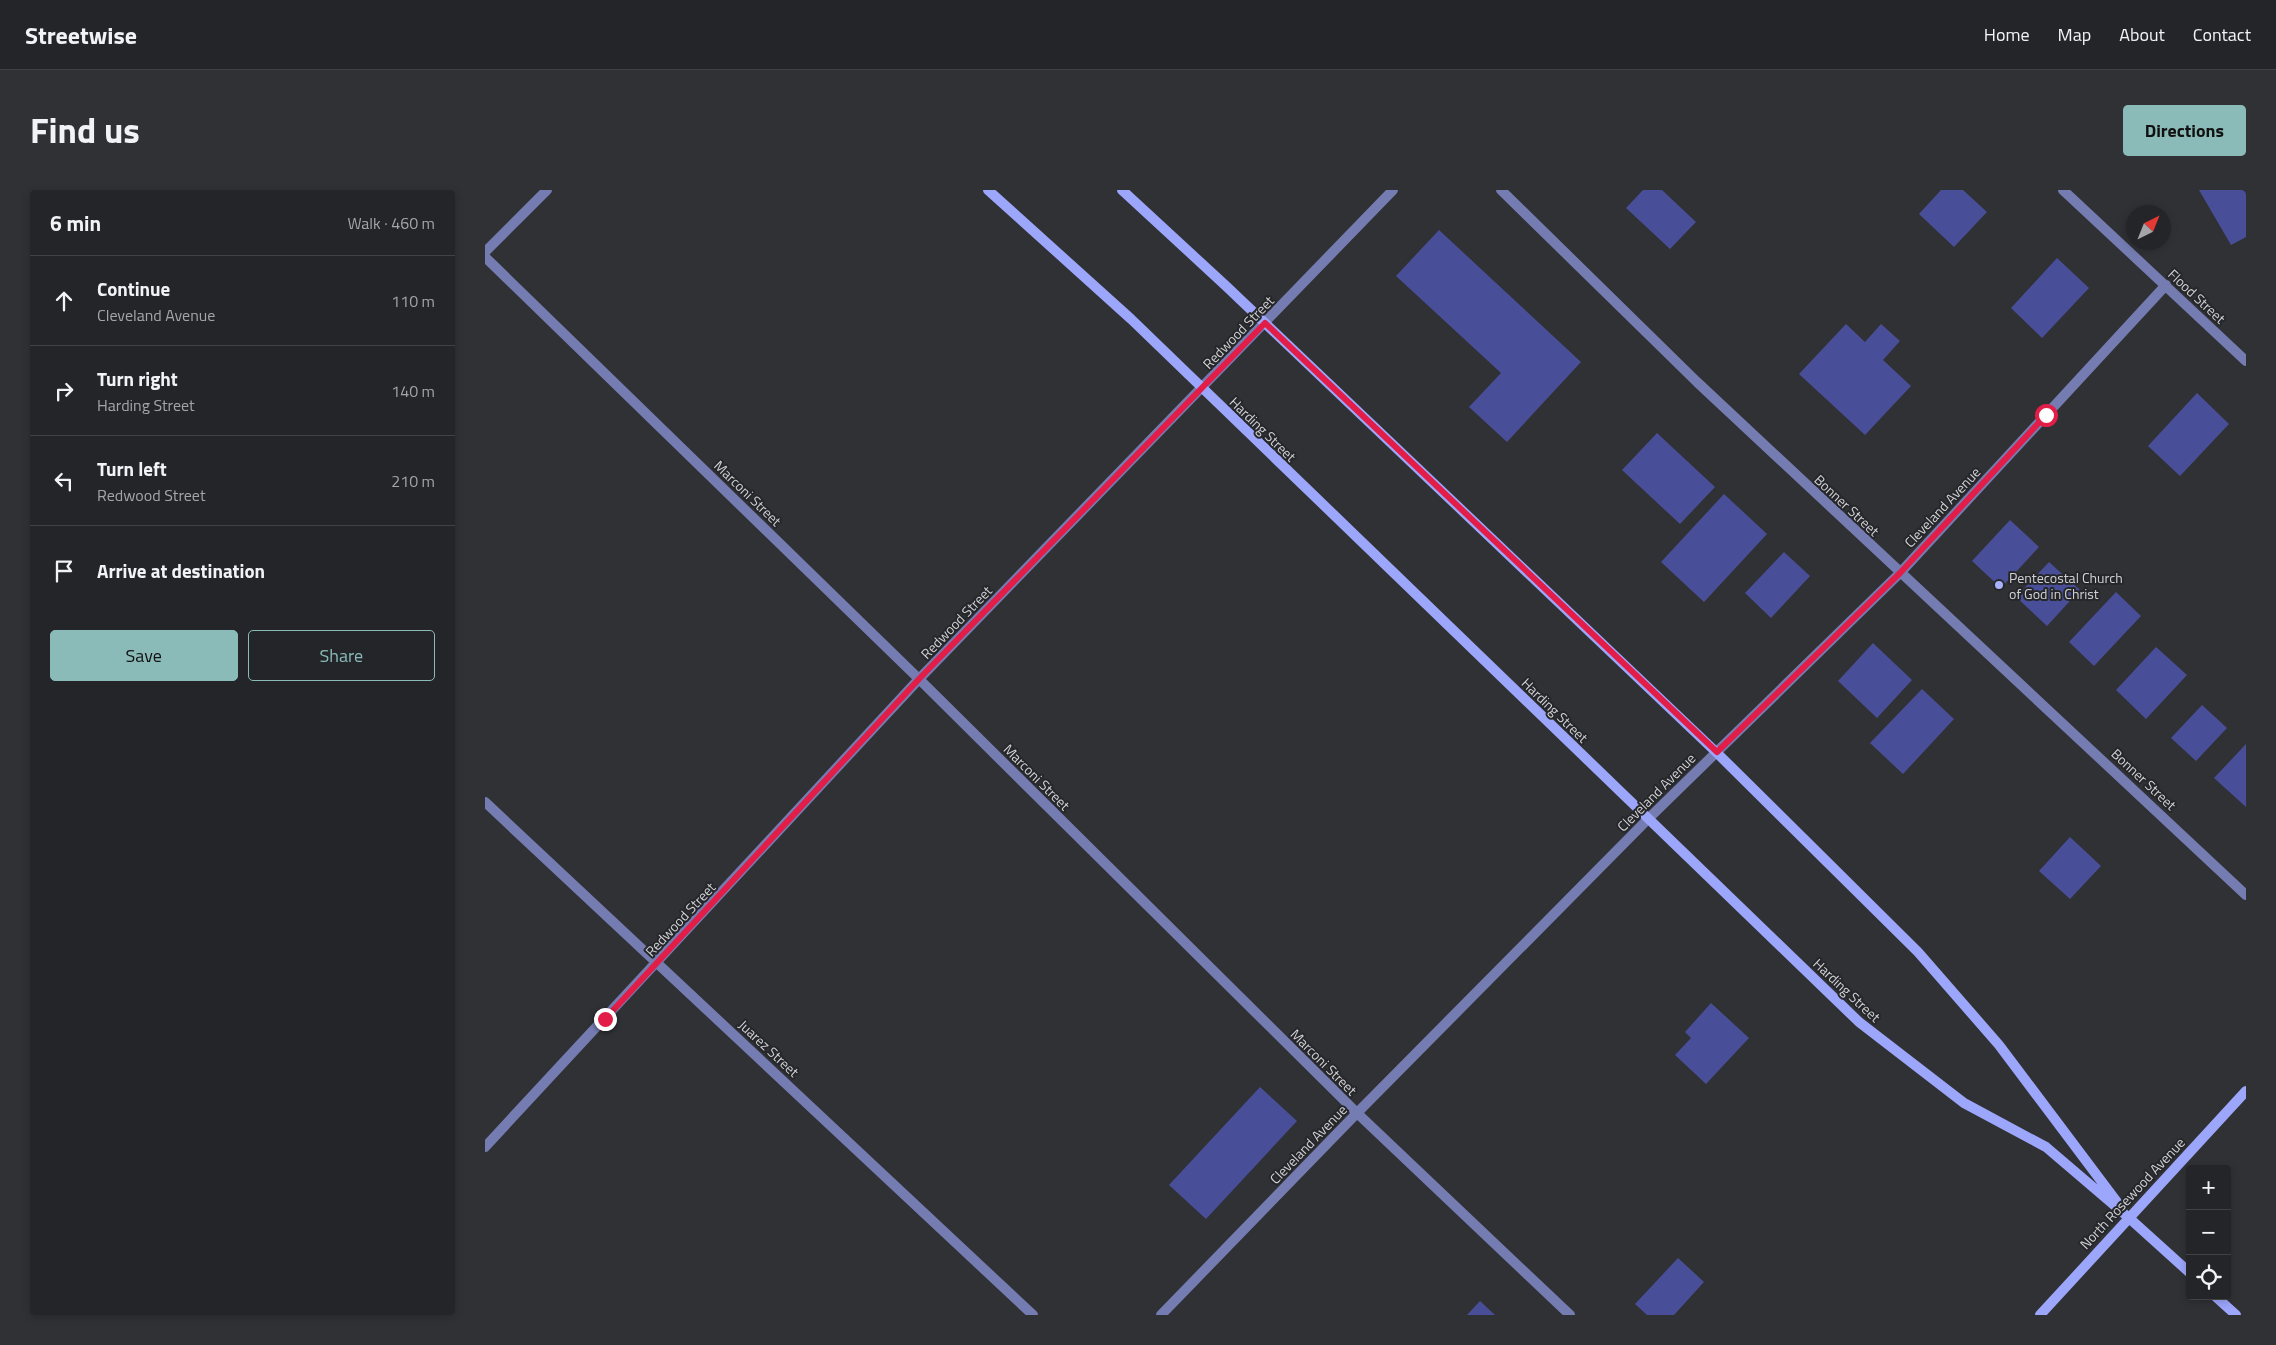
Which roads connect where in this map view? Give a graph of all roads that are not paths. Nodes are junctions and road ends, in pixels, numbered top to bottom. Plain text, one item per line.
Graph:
1 (547, 190) edge
2 (988, 190) edge
3 (1122, 190) edge
4 (1393, 190) edge
5 (1501, 190) edge
6 (2063, 190) edge
7 (485, 252) edge
8 (485, 257) edge
9 (2166, 285) junction
10 (1265, 323) junction
11 (2246, 360) edge
12 (1202, 389) junction
13 (1900, 573) junction
14 (919, 679) junction
15 (1717, 752) junction
16 (485, 802) edge
17 (1648, 820) junction
18 (2246, 894) edge
19 (658, 962) junction
20 (2246, 1091) edge
21 (1357, 1113) junction
22 (485, 1147) edge
23 (2128, 1217) junction
24 (2186, 1269) edge
25 (2219, 1300) edge
26 (1033, 1315) edge
27 (1161, 1315) edge
28 (1570, 1315) edge
29 (2039, 1315) edge
30 (2236, 1315) edge

1 - 7 street
2 - 12 street, Harding Street
3 - 10 street, Harding Street
4 - 10 street, Redwood Street
5 - 13 street, Bonner Street
6 - 9 street, Flood Street
8 - 14 street, Marconi Street
9 - 11 street, Flood Street
9 - 13 street, Cleveland Avenue
10 - 12 street, Redwood Street
10 - 15 street, Harding Street
12 - 14 street, Redwood Street
12 - 17 street, Harding Street
13 - 15 street, Cleveland Avenue
13 - 18 street, Bonner Street
14 - 19 street, Redwood Street
14 - 21 street, Marconi Street
15 - 17 street, Cleveland Avenue
15 - 23 street, Harding Street
16 - 19 street, Juarez Street
17 - 21 street, Cleveland Avenue
17 - 23 street, Harding Street
19 - 22 street, Redwood Street
19 - 26 street, Juarez Street
20 - 23 street, North Rosewood Avenue
21 - 27 street, Cleveland Avenue
21 - 28 street, Marconi Street
23 - 24 street, Harding Street
23 - 29 street, North Rosewood Avenue
25 - 30 street

